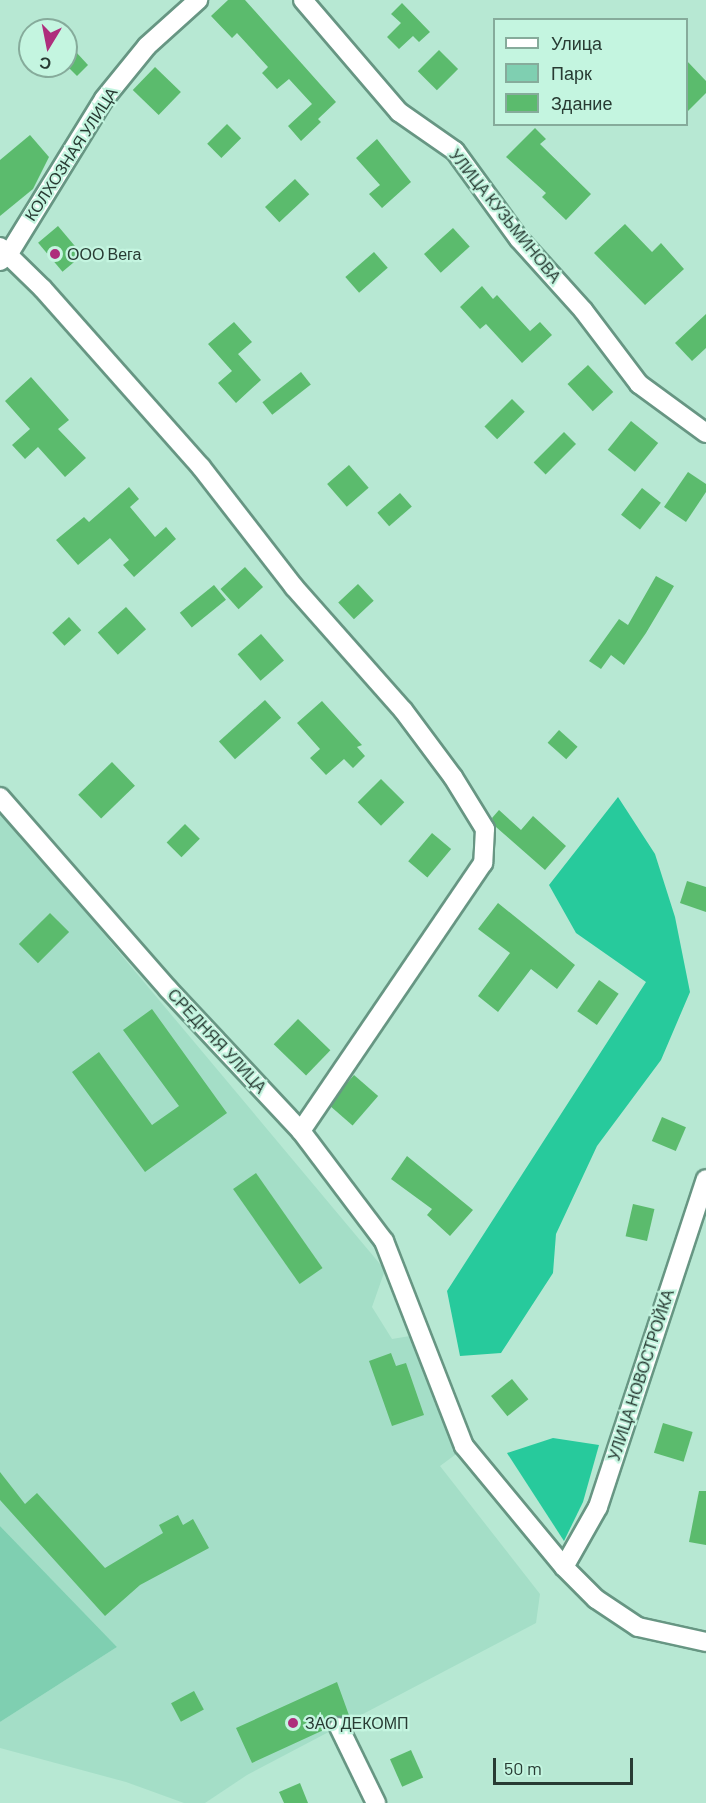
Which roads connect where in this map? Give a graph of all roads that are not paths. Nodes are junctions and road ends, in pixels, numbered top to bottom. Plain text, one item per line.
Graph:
1 (198, 0) edge
2 (303, 0) edge
3 (3, 254) edge
4 (706, 433) edge
5 (0, 797) edge
6 (301, 1131) junction
7 (706, 1179) edge
8 (564, 1567) junction
9 (706, 1642) edge
10 (339, 1727) dead end
11 (376, 1803) edge

1 - 3 street, КОЛХОЗНАЯ УЛИЦА
2 - 4 street, УЛИЦА КУЗЬМИНОВА
3 - 6 street
5 - 6 street, СРЕДНЯЯ УЛИЦА
6 - 8 street, СРЕДНЯЯ УЛИЦА
7 - 8 street, УЛИЦА НОВОСТРОЙКА
8 - 9 street, СРЕДНЯЯ УЛИЦА
10 - 11 street

